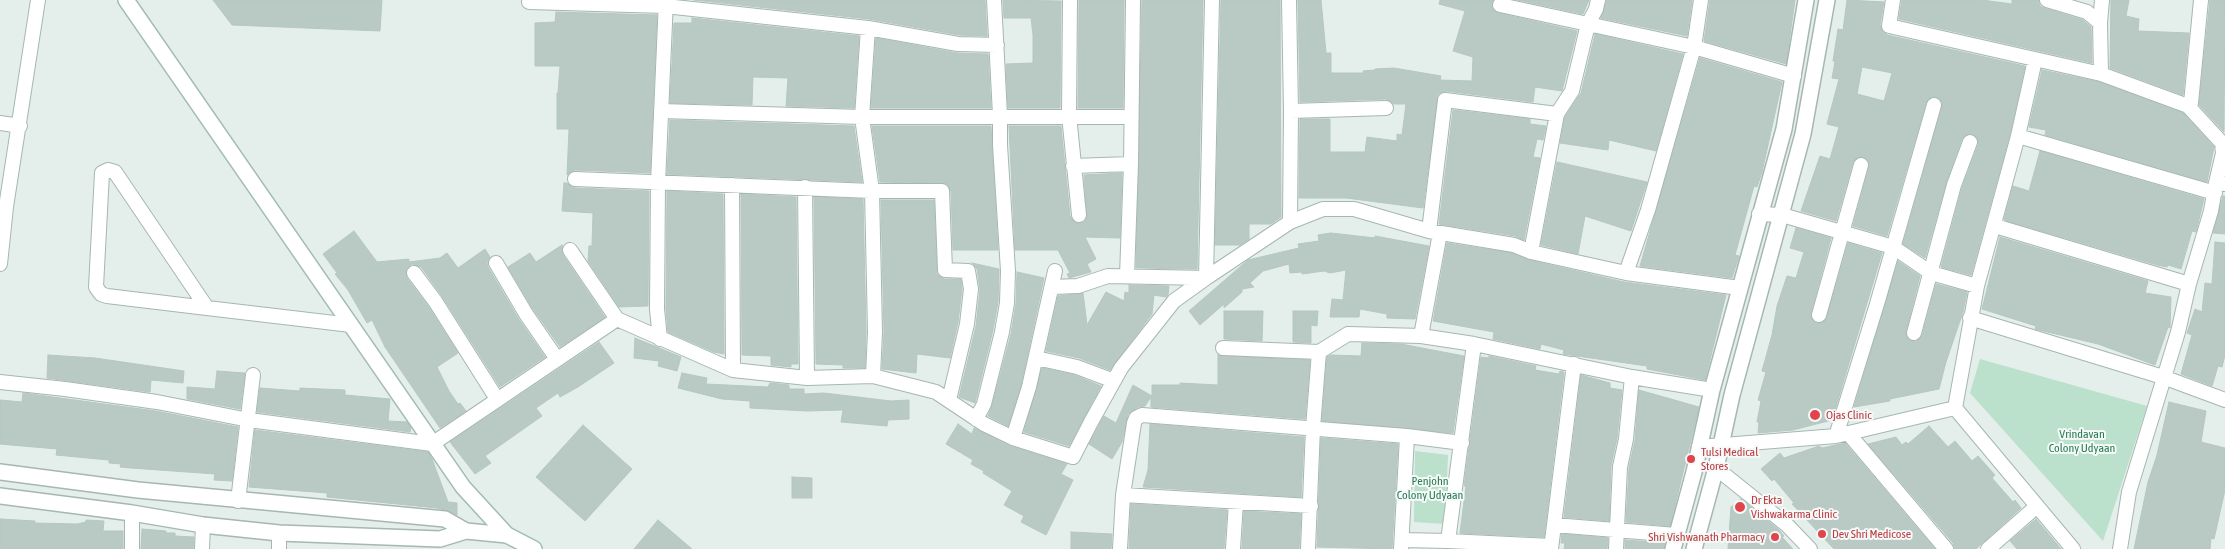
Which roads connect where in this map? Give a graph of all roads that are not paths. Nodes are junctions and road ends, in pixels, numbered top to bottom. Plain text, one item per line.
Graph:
1 (38, 0) edge
2 (126, 0) edge
3 (994, 0) edge
4 (1070, 0) edge
5 (1134, 0) edge
6 (1212, 0) edge
7 (1289, 0) edge
8 (1598, 0) edge
9 (1701, 0) edge
10 (1806, 0) edge
11 (1826, 0) edge
12 (1893, 0) edge
13 (2047, 0) edge
14 (2102, 0) edge
15 (2201, 0) edge
16 (529, 2) dead end
17 (666, 3) edge
18 (1500, 5) dead end
19 (1588, 24) junction
20 (2100, 24) junction
21 (868, 28) junction
22 (997, 45) junction
23 (1694, 47) junction
24 (2035, 60) junction
25 (2101, 74) junction
26 (1794, 76) junction
27 (1934, 105) dead end
28 (2188, 106) junction
29 (1386, 108) dead end
30 (661, 111) junction
31 (1291, 111) junction
32 (1556, 114) junction
33 (1000, 115) junction
34 (1069, 115) junction
35 (862, 117) junction
36 (1131, 117) junction
37 (0, 123) edge
38 (20, 126) junction
39 (2018, 136) junction
40 (1970, 142) dead end
41 (1131, 164) junction
42 (1861, 165) dead end
43 (1073, 166) junction
44 (574, 179) dead end
45 (658, 183) junction
46 (732, 185) junction
47 (805, 187) junction
48 (2219, 187) edge
49 (872, 191) junction
50 (3, 207) edge
51 (1759, 214) junction
52 (1079, 215) dead end
53 (1782, 215) junction
54 (1290, 222) junction
55 (1995, 226) junction
56 (1434, 232) junction
57 (1843, 233) junction
58 (1893, 247) junction
59 (570, 250) dead end
60 (1531, 252) junction
61 (496, 263) dead end
62 (0, 264) edge
63 (1055, 271) dead end
64 (414, 273) dead end
65 (1626, 273) junction
66 (1931, 273) junction
67 (1127, 276) junction
68 (1206, 278) junction
69 (2189, 284) junction
70 (1977, 286) junction
71 (1052, 287) junction
72 (1740, 288) junction
73 (207, 308) junction
74 (1818, 315) dead end
75 (1970, 318) junction
76 (617, 319) junction
77 (351, 325) junction
78 (1914, 333) dead end
79 (1421, 336) junction
80 (660, 339) junction
81 (1474, 344) junction
82 (1223, 348) dead end
83 (1319, 352) junction
84 (1036, 358) junction
85 (557, 359) junction
86 (1574, 364) junction
87 (733, 370) junction
88 (253, 375) dead end
89 (873, 376) junction
90 (1632, 376) junction
91 (2163, 376) junction
92 (807, 378) junction
93 (1114, 381) junction
94 (0, 382) edge
95 (1712, 390) junction
96 (497, 399) junction
97 (948, 400) junction
98 (2225, 400) edge
99 (1955, 408) junction
100 (976, 419) junction
101 (249, 420) junction
102 (1313, 428) junction
103 (1842, 434) junction
104 (1407, 436) junction
105 (1013, 438) junction
106 (1462, 443) junction
107 (432, 444) junction
108 (1721, 446) junction
109 (1699, 448) junction
110 (1716, 468) junction
111 (0, 472) edge
112 (0, 496) edge
113 (1123, 496) junction
114 (238, 501) junction
115 (1236, 502) junction
116 (1311, 506) junction
117 (2037, 506) junction
118 (132, 513) junction
119 (203, 525) junction
120 (1554, 525) junction
121 (1617, 529) junction
122 (466, 530) junction
123 (278, 534) junction
124 (507, 535) junction
125 (1448, 541) junction
126 (1675, 542) edge
127 (1402, 545) edge
128 (1551, 548) edge
129 (132, 549) edge
130 (202, 549) edge
131 (278, 549) edge
132 (534, 549) edge
133 (1120, 549) edge
134 (1233, 549) edge
135 (1308, 549) edge
136 (1616, 549) edge
137 (1694, 549) edge
138 (1810, 549) edge
139 (1946, 549) edge
140 (1988, 549) edge
141 (2074, 549) edge
142 (2120, 549) edge

1 - 38 street
2 - 77 street
3 - 22 street
4 - 34 street
5 - 36 street
6 - 68 street
7 - 31 street
8 - 19 street
9 - 23 street
10 - 26 street
11 - 53 street
12 - 24 street
13 - 20 street
14 - 20 street
15 - 28 street
16 - 17 street
17 - 21 street
17 - 30 street
18 - 19 street
19 - 23 street
19 - 32 street
20 - 25 street
21 - 22 street
21 - 35 street
22 - 33 street
23 - 26 street
23 - 65 street
24 - 25 street
24 - 39 street
25 - 28 street
26 - 51 street
27 - 58 street
28 - 48 street
29 - 31 street
30 - 35 street
30 - 45 street
31 - 54 street
32 - 56 street
32 - 60 street
33 - 34 street
33 - 35 street
33 - 100 street
34 - 36 street
34 - 43 street
35 - 49 street
36 - 41 street
37 - 38 street
38 - 50 street
39 - 48 street
39 - 55 street
40 - 66 street
41 - 43 street
41 - 67 street
42 - 57 street
43 - 52 street
44 - 45 street
45 - 46 street
45 - 80 street
46 - 47 street
46 - 87 street
47 - 49 street
47 - 92 street
48 - 69 street
49 - 89 street
49 - 97 street
50 - 62 street
51 - 53 street
51 - 72 street
53 - 57 street
53 - 108 street
54 - 56 street
54 - 68 street
55 - 69 street
55 - 70 street
56 - 60 street
56 - 79 street
57 - 58 street
57 - 74 street
58 - 66 street
58 - 103 street
59 - 76 street
60 - 65 street
61 - 85 street
63 - 71 street
64 - 96 street
65 - 72 street
66 - 70 street
66 - 78 street
67 - 68 street
67 - 71 street
68 - 93 street
69 - 91 street
70 - 75 street
71 - 84 street
72 - 95 street
73 - 73 street
73 - 77 street
75 - 91 street
75 - 99 street
76 - 80 street
76 - 85 street
77 - 107 street
79 - 81 street
79 - 83 street
80 - 87 street
81 - 86 street
81 - 106 street
82 - 83 street
83 - 102 street
84 - 93 street
84 - 105 street
85 - 96 street
86 - 90 street
86 - 120 street
87 - 92 street
88 - 101 street
89 - 92 street
89 - 97 street
90 - 95 street
90 - 121 street
91 - 98 street
91 - 142 street
93 - 105 street
94 - 101 street
95 - 109 street
96 - 107 street
97 - 100 street
99 - 103 street
99 - 117 street
100 - 105 street
101 - 107 street
101 - 114 street
102 - 104 street
102 - 113 street
102 - 116 street
103 - 108 street
103 - 139 street
104 - 106 street
104 - 127 street
106 - 125 street
107 - 124 street
108 - 109 street
108 - 110 street
109 - 126 street
110 - 137 street
110 - 138 street
111 - 114 street
112 - 118 street
113 - 115 street
113 - 133 street
114 - 122 street
115 - 116 street
115 - 134 street
116 - 135 street
117 - 140 street
117 - 141 street
118 - 119 street
118 - 129 street
119 - 123 street
119 - 130 street
120 - 121 street
120 - 128 street
121 - 126 street
121 - 136 street
122 - 123 street
122 - 124 street
123 - 131 street
124 - 132 street
125 - 127 street
125 - 128 street

